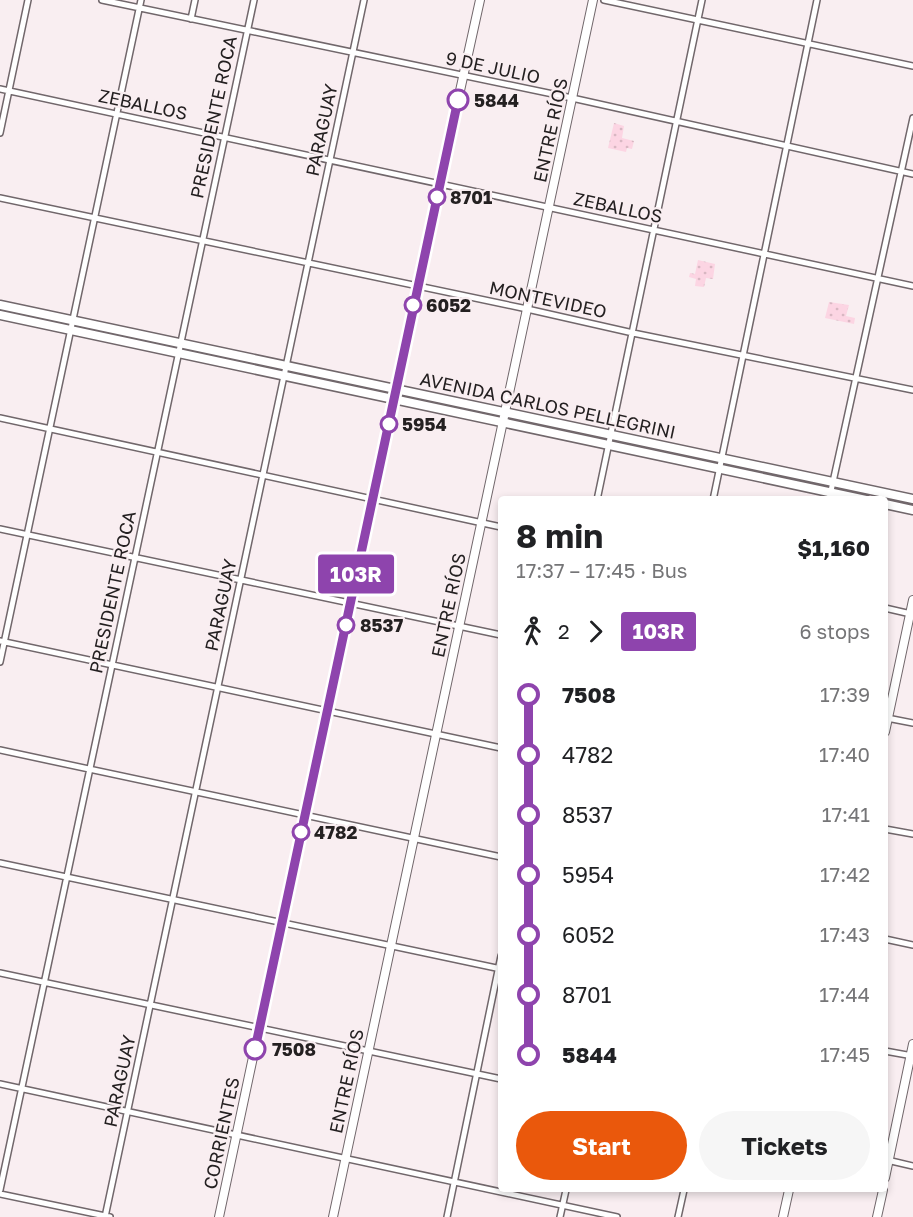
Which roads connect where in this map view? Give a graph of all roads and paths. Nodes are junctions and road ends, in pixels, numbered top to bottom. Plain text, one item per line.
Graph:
1 (28, 0) edge
2 (102, 0) edge
3 (141, 0) edge
4 (195, 0) edge
5 (254, 0) edge
6 (364, 0) edge
7 (480, 0) edge
8 (593, 0) edge
9 (604, 0) edge
10 (702, 0) edge
11 (817, 0) edge
12 (139, 8) junction
13 (191, 19) junction
14 (698, 20) junction
15 (247, 31) junction
16 (808, 43) junction
17 (353, 53) junction
18 (913, 66) edge
19 (464, 76) junction
20 (0, 89) edge
21 (9, 91) junction
22 (572, 98) junction
23 (116, 114) junction
24 (913, 118) edge
25 (677, 122) junction
26 (0, 133) edge
27 (224, 137) junction
28 (787, 146) junction
29 (330, 160) junction
30 (901, 172) junction
31 (913, 174) edge
32 (440, 184) junction
33 (0, 198) edge
34 (549, 207) junction
35 (94, 218) junction
36 (654, 230) junction
37 (202, 241) junction
38 (765, 254) junction
39 (308, 263) junction
40 (878, 278) junction
41 (417, 286) junction
42 (913, 286) edge
43 (0, 305) edge
44 (527, 309) junction
45 (0, 315) edge
46 (73, 320) junction
47 (70, 330) junction
48 (633, 333) junction
49 (181, 343) junction
50 (178, 353) junction
51 (744, 355) junction
52 (286, 366) junction
53 (284, 376) junction
54 (856, 378) junction
55 (396, 389) junction
56 (913, 390) edge
57 (394, 399) junction
58 (505, 412) junction
59 (0, 418) edge
60 (502, 422) junction
61 (50, 429) junction
62 (611, 435) junction
63 (609, 445) junction
64 (157, 452) junction
65 (722, 459) junction
66 (720, 468) junction
67 (263, 475) junction
68 (833, 482) junction
69 (598, 496) edge
70 (714, 496) edge
71 (830, 496) edge
72 (373, 499) junction
73 (913, 499) edge
74 (888, 505) edge
75 (913, 510) edge
76 (481, 522) junction
77 (498, 526) edge
78 (0, 529) edge
79 (26, 534) junction
80 (135, 557) junction
81 (241, 580) junction
82 (913, 600) edge
83 (350, 603) junction
84 (888, 609) edge
85 (912, 614) edge
86 (458, 626) junction
87 (498, 634) edge
88 (2, 642) edge
89 (0, 662) edge
90 (112, 665) junction
91 (218, 688) junction
92 (888, 710) edge
93 (327, 711) junction
94 (888, 718) edge
95 (913, 723) edge
96 (436, 734) junction
97 (498, 747) edge
98 (0, 750) edge
99 (90, 769) junction
100 (196, 792) junction
101 (305, 815) junction
102 (888, 830) edge
103 (913, 834) edge
104 (414, 838) junction
105 (498, 856) edge
106 (0, 863) edge
107 (67, 877) junction
108 (173, 899) junction
109 (282, 922) junction
110 (888, 940) edge
111 (913, 945) edge
112 (391, 946) junction
113 (498, 969) edge
114 (0, 973) edge
115 (498, 978) edge
116 (44, 983) junction
117 (150, 1005) junction
118 (259, 1028) junction
119 (913, 1044) edge
120 (368, 1051) junction
121 (888, 1052) edge
122 (912, 1056) edge
123 (477, 1074) junction
124 (498, 1078) edge
125 (0, 1084) edge
126 (22, 1089) junction
127 (128, 1111) junction
128 (236, 1134) junction
129 (888, 1156) edge
130 (345, 1158) junction
131 (888, 1160) edge
132 (913, 1166) edge
133 (454, 1182) junction
134 (0, 1192) edge
135 (498, 1192) edge
136 (499, 1192) edge
137 (566, 1192) edge
138 (684, 1192) edge
139 (789, 1192) edge
140 (883, 1192) edge
141 (562, 1206) junction
142 (107, 1217) edge
143 (219, 1217) edge
144 (333, 1217) edge
145 (447, 1217) edge
146 (560, 1217) edge
147 (617, 1217) edge
148 (678, 1217) edge
149 (783, 1217) edge
150 (877, 1217) edge

1 - 21 street
2 - 12 street, 9 DE JULIO
3 - 12 street
4 - 13 street
5 - 15 street, PRESIDENTE ROCA
6 - 17 street, PARAGUAY
7 - 19 main road, CORRIENTES
8 - 22 main road, ENTRE RÍOS
9 - 14 street
10 - 14 street
11 - 16 street
12 - 13 street, 9 DE JULIO
12 - 23 street
13 - 15 street, 9 DE JULIO
14 - 16 street
14 - 25 street
15 - 17 street, 9 DE JULIO
15 - 27 street, PRESIDENTE ROCA
16 - 18 street
16 - 28 street
17 - 19 street, 9 DE JULIO
17 - 29 street, PARAGUAY
19 - 22 street, 9 DE JULIO
19 - 32 main road, CORRIENTES
20 - 21 street, ZEBALLOS
21 - 23 street, ZEBALLOS
21 - 26 street
22 - 25 street, 9 DE JULIO
22 - 34 main road, ENTRE RÍOS
23 - 27 street, ZEBALLOS
23 - 35 street
24 - 30 street
25 - 28 street, 9 DE JULIO
25 - 36 street
27 - 29 street, ZEBALLOS
27 - 37 street, PRESIDENTE ROCA
28 - 30 street, 9 DE JULIO
28 - 38 street
29 - 32 street, ZEBALLOS
29 - 39 street, PARAGUAY
30 - 31 street, 9 DE JULIO
30 - 40 street
32 - 34 street, ZEBALLOS
32 - 41 main road, CORRIENTES
33 - 35 street, MONTEVIDEO
34 - 36 street, ZEBALLOS
34 - 44 main road, ENTRE RÍOS
35 - 37 street, MONTEVIDEO
35 - 46 street
36 - 38 street, ZEBALLOS
36 - 48 street
37 - 39 street, MONTEVIDEO
37 - 49 street, PRESIDENTE ROCA
38 - 40 street, ZEBALLOS
38 - 51 street
39 - 41 street, MONTEVIDEO
39 - 52 street, PARAGUAY
40 - 42 street, ZEBALLOS
40 - 54 street
41 - 44 street, MONTEVIDEO
41 - 55 main road, CORRIENTES
43 - 46 main road, AVENIDA CARLOS PELLEGRINI
44 - 48 street, MONTEVIDEO
44 - 58 main road, ENTRE RÍOS
45 - 47 main road, AVENIDA CARLOS PELLEGRINI
46 - 47 street
46 - 49 main road, AVENIDA CARLOS PELLEGRINI
47 - 50 main road, AVENIDA CARLOS PELLEGRINI
47 - 61 street
48 - 51 street, MONTEVIDEO
48 - 62 street
49 - 50 street, PRESIDENTE ROCA
49 - 52 main road, AVENIDA CARLOS PELLEGRINI
50 - 53 main road, AVENIDA CARLOS PELLEGRINI
50 - 64 street, PRESIDENTE ROCA
51 - 54 street, MONTEVIDEO
51 - 65 street
52 - 53 street, PARAGUAY
52 - 55 main road, AVENIDA CARLOS PELLEGRINI
53 - 57 main road, AVENIDA CARLOS PELLEGRINI
53 - 67 street, PARAGUAY
54 - 56 street, MONTEVIDEO
54 - 68 street
55 - 57 main road, CORRIENTES
55 - 58 main road, AVENIDA CARLOS PELLEGRINI
57 - 60 main road, AVENIDA CARLOS PELLEGRINI
57 - 72 main road, CORRIENTES
58 - 60 main road, ENTRE RÍOS
58 - 62 main road, AVENIDA CARLOS PELLEGRINI
59 - 61 street
60 - 63 main road, AVENIDA CARLOS PELLEGRINI
60 - 76 main road, ENTRE RÍOS
61 - 64 street
61 - 79 street
62 - 63 street
62 - 65 main road, AVENIDA CARLOS PELLEGRINI
63 - 66 main road, AVENIDA CARLOS PELLEGRINI
63 - 69 street
64 - 67 street
64 - 80 street, PRESIDENTE ROCA
65 - 66 street
65 - 68 main road, AVENIDA CARLOS PELLEGRINI
66 - 70 street
66 - 71 main road, AVENIDA CARLOS PELLEGRINI
67 - 72 street
67 - 81 street, PARAGUAY
68 - 71 street
68 - 73 main road, AVENIDA CARLOS PELLEGRINI
72 - 76 street
72 - 83 main road, CORRIENTES
74 - 75 main road
76 - 77 street
76 - 86 main road, ENTRE RÍOS
78 - 79 street
79 - 80 street
79 - 88 street
80 - 81 street
80 - 90 street, PRESIDENTE ROCA
81 - 83 street
81 - 91 street, PARAGUAY
82 - 85 main road
83 - 86 street
83 - 93 main road, CORRIENTES
84 - 85 street
85 - 92 main road
86 - 87 street
86 - 96 main road, ENTRE RÍOS
88 - 89 street
88 - 90 street
90 - 91 street
90 - 99 street, PRESIDENTE ROCA
91 - 93 street
91 - 100 street, PARAGUAY
93 - 96 street
93 - 101 main road, CORRIENTES
94 - 95 street
96 - 97 street
96 - 104 main road, ENTRE RÍOS
98 - 99 street
99 - 100 street
99 - 107 street, PRESIDENTE ROCA
100 - 101 street
100 - 108 street, PARAGUAY
101 - 104 street
101 - 109 main road, CORRIENTES
102 - 103 street
104 - 105 street
104 - 112 main road, ENTRE RÍOS
106 - 107 street
107 - 108 street
107 - 116 street, PRESIDENTE ROCA
108 - 109 street
108 - 117 street, PARAGUAY
109 - 112 street
109 - 118 main road, CORRIENTES
110 - 111 street
112 - 113 street
112 - 120 main road, ENTRE RÍOS
114 - 116 street
115 - 123 street
116 - 117 street
116 - 126 street, PRESIDENTE ROCA
117 - 118 street
117 - 127 street, PARAGUAY
118 - 120 street
118 - 128 main road, CORRIENTES
119 - 122 main road
120 - 123 street
120 - 130 main road, ENTRE RÍOS
121 - 122 street
122 - 129 main road
123 - 124 street
123 - 133 street
125 - 126 street
126 - 127 street
126 - 134 street, PRESIDENTE ROCA
127 - 128 street
127 - 142 street, PARAGUAY
128 - 130 street
128 - 143 main road, CORRIENTES
130 - 133 street
130 - 144 main road, ENTRE RÍOS
131 - 132 street
133 - 135 street
133 - 145 street
134 - 142 street
136 - 141 street
137 - 141 street
138 - 148 street
139 - 149 main road
140 - 150 main road
141 - 146 street
141 - 147 street

